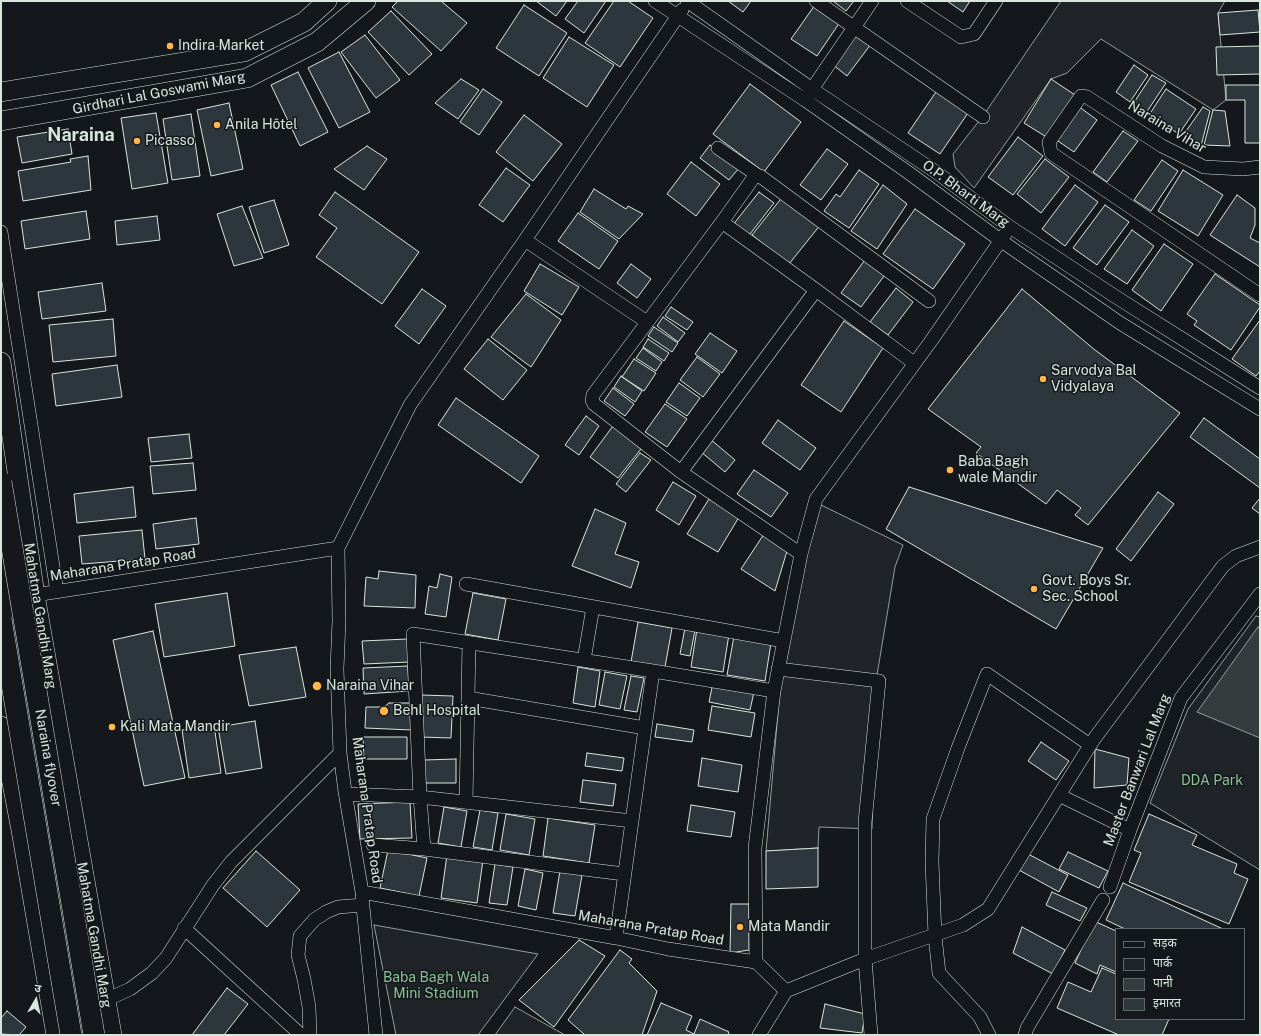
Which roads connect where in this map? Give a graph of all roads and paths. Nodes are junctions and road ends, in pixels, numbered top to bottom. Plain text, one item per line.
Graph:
1 (327, 1) edge
2 (366, 1) edge
3 (654, 1) edge
4 (687, 1) edge
5 (816, 1) edge
6 (872, 1) edge
7 (907, 1) edge
8 (996, 1) edge
9 (678, 17) junction
10 (854, 27) junction
11 (812, 89) junction
12 (1, 92) edge
13 (804, 100) junction
14 (983, 116) dead end
15 (1, 121) edge
16 (718, 148) dead end
17 (1260, 167) edge
18 (757, 176) junction
19 (722, 222) junction
20 (1010, 227) junction
21 (1, 232) edge
22 (525, 240) junction
23 (1000, 240) junction
24 (816, 290) junction
25 (1260, 294) edge
26 (929, 301) dead end
27 (647, 322) junction
28 (1, 362) edge
29 (914, 363) junction
30 (1260, 388) edge
31 (1260, 410) edge
32 (681, 472) junction
33 (1, 482) edge
34 (1260, 547) edge
35 (338, 548) junction
36 (801, 554) junction
37 (466, 584) dead end
38 (57, 592) junction
39 (1260, 594) edge
40 (36, 595) junction
41 (593, 607) junction
42 (1, 619) edge
43 (784, 641) junction
44 (469, 643) junction
45 (584, 660) junction
46 (778, 669) junction
47 (653, 671) junction
48 (774, 691) junction
49 (468, 698) junction
50 (1, 726) edge
51 (645, 728) junction
52 (1090, 745) junction
53 (340, 754) junction
54 (69, 787) junction
55 (346, 794) junction
56 (1059, 795) junction
57 (420, 797) junction
58 (16, 800) junction
59 (466, 802) junction
60 (632, 822) junction
61 (1130, 830) junction
62 (373, 845) dead end
63 (424, 849) junction
64 (624, 874) junction
65 (1110, 887) dead end
66 (362, 892) junction
67 (1103, 900) dead end
68 (363, 906) junction
69 (184, 928) junction
70 (935, 936) junction
71 (616, 938) junction
72 (865, 959) junction
73 (756, 962) junction
74 (786, 991) junction
75 (106, 1000) junction
76 (56, 1035) edge
77 (71, 1035) edge
78 (94, 1035) edge
79 (112, 1035) edge
80 (301, 1035) edge
81 (310, 1035) edge
82 (376, 1035) edge
83 (759, 1035) edge
84 (871, 1035) edge
85 (989, 1035) edge
86 (1024, 1035) edge

1 - 12 main road, Girdhari Lal Goswami Marg
2 - 15 main road, Girdhari Lal Goswami Marg
3 - 9 street, O.P. Bharti Marg
4 - 9 street
4 - 11 street, O.P. Bharti Marg
5 - 10 street
6 - 10 street
7 - 8 street
9 - 13 street, O.P. Bharti Marg
9 - 22 street
10 - 11 street
10 - 14 street
11 - 13 street
11 - 20 street, O.P. Bharti Marg
13 - 23 street, O.P. Bharti Marg
16 - 18 street
17 - 25 street, Naraina Vihar
18 - 19 street
18 - 26 street
19 - 24 street
19 - 27 street
20 - 23 street
20 - 30 street, O.P. Bharti Marg
21 - 38 street
22 - 27 street
22 - 35 street
23 - 29 street
23 - 31 street, O.P. Bharti Marg
24 - 29 street
24 - 32 street
27 - 32 street
28 - 40 main road, Mahatma Gandhi Marg
29 - 36 street
32 - 36 street
33 - 78 main road, Naraina flyover, bridge
34 - 52 street
35 - 38 street, Maharana Pratap Road
35 - 53 street, Maharana Pratap Road
36 - 43 street
37 - 41 street
38 - 40 street, Maharana Pratap Road
39 - 61 street, Master Banwari Lal Marg
40 - 54 main road, Mahatma Gandhi Marg
41 - 43 street
41 - 45 street
42 - 77 main road, Naraina flyover, bridge
43 - 46 street
44 - 45 street
44 - 49 street
44 - 57 street
45 - 47 street
46 - 48 street
46 - 72 street
47 - 48 street
47 - 51 street
48 - 73 street
49 - 51 street
49 - 59 street
50 - 58 main road
51 - 60 street
52 - 56 street
52 - 70 street
53 - 55 street, Maharana Pratap Road
53 - 69 street
54 - 58 main road
54 - 75 main road, Mahatma Gandhi Marg
55 - 57 street
55 - 66 street, Maharana Pratap Road
56 - 61 street
56 - 70 street
57 - 59 street
57 - 63 street
58 - 76 main road
59 - 60 street
60 - 64 street
61 - 65 street, Master Banwari Lal Marg
62 - 63 street
63 - 64 street
64 - 71 street
66 - 68 street
66 - 71 street, Maharana Pratap Road
67 - 86 street
68 - 81 street
68 - 82 street
69 - 75 street
69 - 80 street
70 - 72 street
70 - 85 street
71 - 73 street, Maharana Pratap Road
72 - 74 street
72 - 84 street
73 - 74 street
74 - 83 street
75 - 79 main road, Mahatma Gandhi Marg

